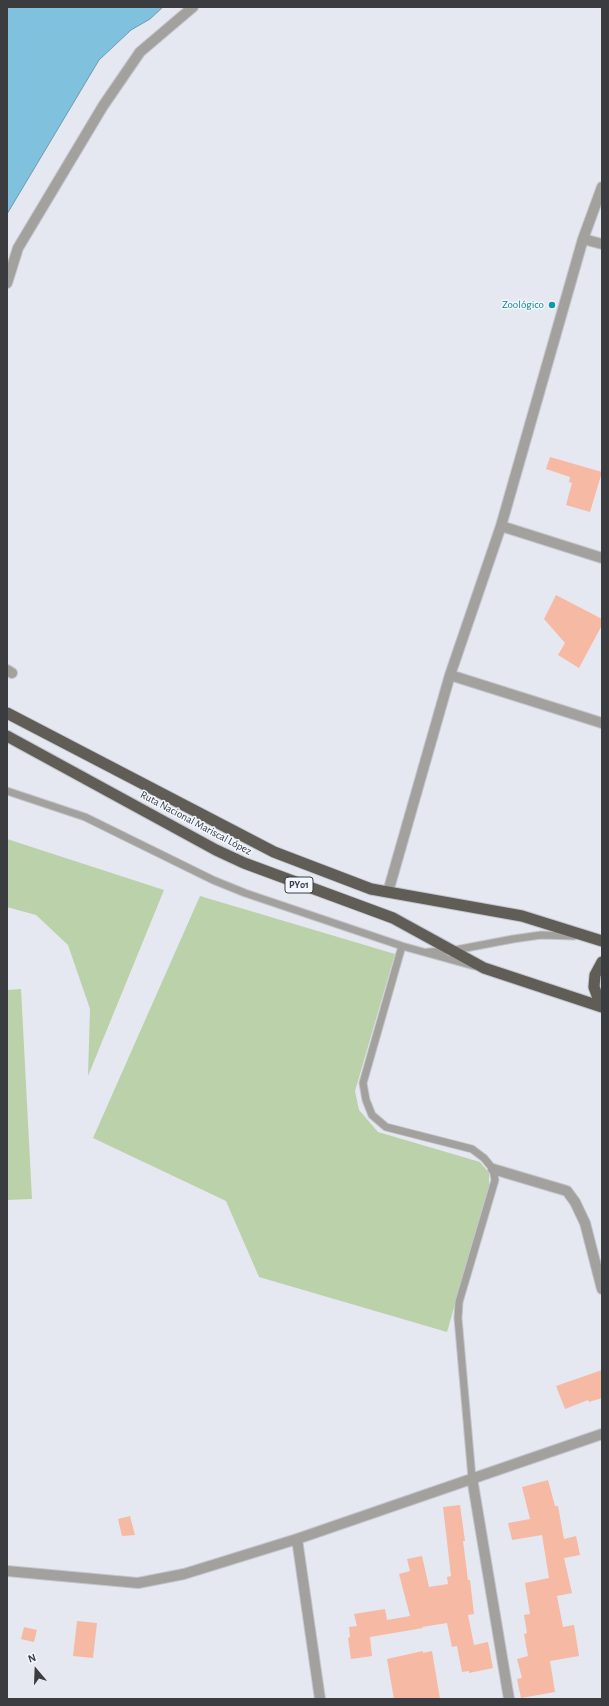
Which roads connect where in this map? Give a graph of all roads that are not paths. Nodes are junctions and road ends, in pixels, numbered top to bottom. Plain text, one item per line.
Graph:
1 (194, 7) edge
2 (602, 187) edge
3 (583, 239) junction
4 (602, 244) edge
5 (7, 283) edge
6 (501, 526) junction
7 (602, 558) edge
8 (450, 675) junction
9 (7, 713) edge
10 (602, 723) edge
11 (7, 736) edge
12 (7, 791) edge
13 (388, 892) junction
14 (590, 937) junction
15 (602, 941) edge
16 (402, 946) junction
17 (450, 951) junction
18 (422, 952) junction
19 (602, 962) edge
20 (484, 968) junction
21 (602, 1002) edge
22 (602, 1008) edge
23 (492, 1169) junction
24 (602, 1289) edge
25 (602, 1434) edge
26 (472, 1478) junction
27 (297, 1539) junction
28 (7, 1571) edge
29 (320, 1699) edge
30 (509, 1699) edge

1 - 5 street
2 - 3 street
3 - 4 street
3 - 6 street
6 - 7 street
6 - 8 street
8 - 10 street
8 - 13 street
9 - 13 highway, Ruta Nacional Mariscal López / PY01
11 - 17 highway, Ruta Nacional Mariscal López / PY01
12 - 16 lane
13 - 14 highway, Ruta Nacional Mariscal López / PY01
14 - 15 highway, Ruta Nacional Mariscal López / PY01
14 - 17 lane
16 - 18 lane
16 - 23 lane
17 - 18 lane
17 - 20 highway, Ruta Nacional Mariscal López / PY01
18 - 20 lane
19 - 21 highway
20 - 22 highway, Ruta Nacional Mariscal López / PY01
23 - 24 street
23 - 26 lane
25 - 26 street
26 - 27 street
26 - 30 street
27 - 28 street
27 - 29 street

